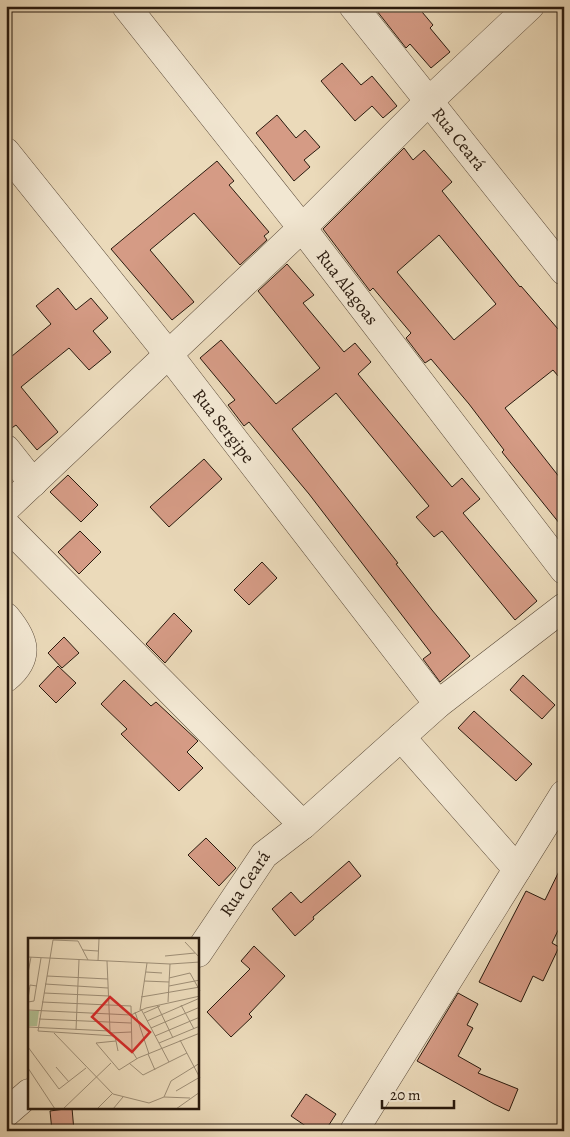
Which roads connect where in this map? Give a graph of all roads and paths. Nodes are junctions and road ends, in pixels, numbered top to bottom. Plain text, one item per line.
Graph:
1 (126, 6) edge
2 (353, 6) edge
3 (530, 6) edge
4 (428, 102) junction
5 (6, 152) edge
6 (302, 228) junction
7 (564, 271) edge
8 (169, 355) junction
9 (6, 449) edge
10 (33, 483) junction
11 (6, 508) edge
12 (6, 525) edge
13 (564, 570) edge
14 (564, 607) edge
15 (6, 617) edge
16 (6, 678) edge
17 (438, 704) junction
18 (401, 737) junction
19 (564, 794) edge
20 (303, 825) junction
21 (517, 869) junction
22 (199, 952) edge
23 (28, 1094) edge
24 (6, 1113) edge
25 (354, 1131) edge

1 - 6 street, Rua Alagoas
2 - 4 street, Rua Ceará
3 - 4 street
4 - 6 street
4 - 7 street, Rua Ceará
5 - 8 street, Rua Sergipe
6 - 8 street
6 - 13 street, Rua Alagoas
8 - 10 street
8 - 17 street, Rua Sergipe
9 - 10 street
10 - 11 street
12 - 20 street
14 - 17 street
15 - 16 street
17 - 18 street, Rua Ceará
18 - 20 street, Rua Ceará
18 - 21 street
19 - 21 street
20 - 22 street, Rua Ceará
21 - 25 street
23 - 24 street

